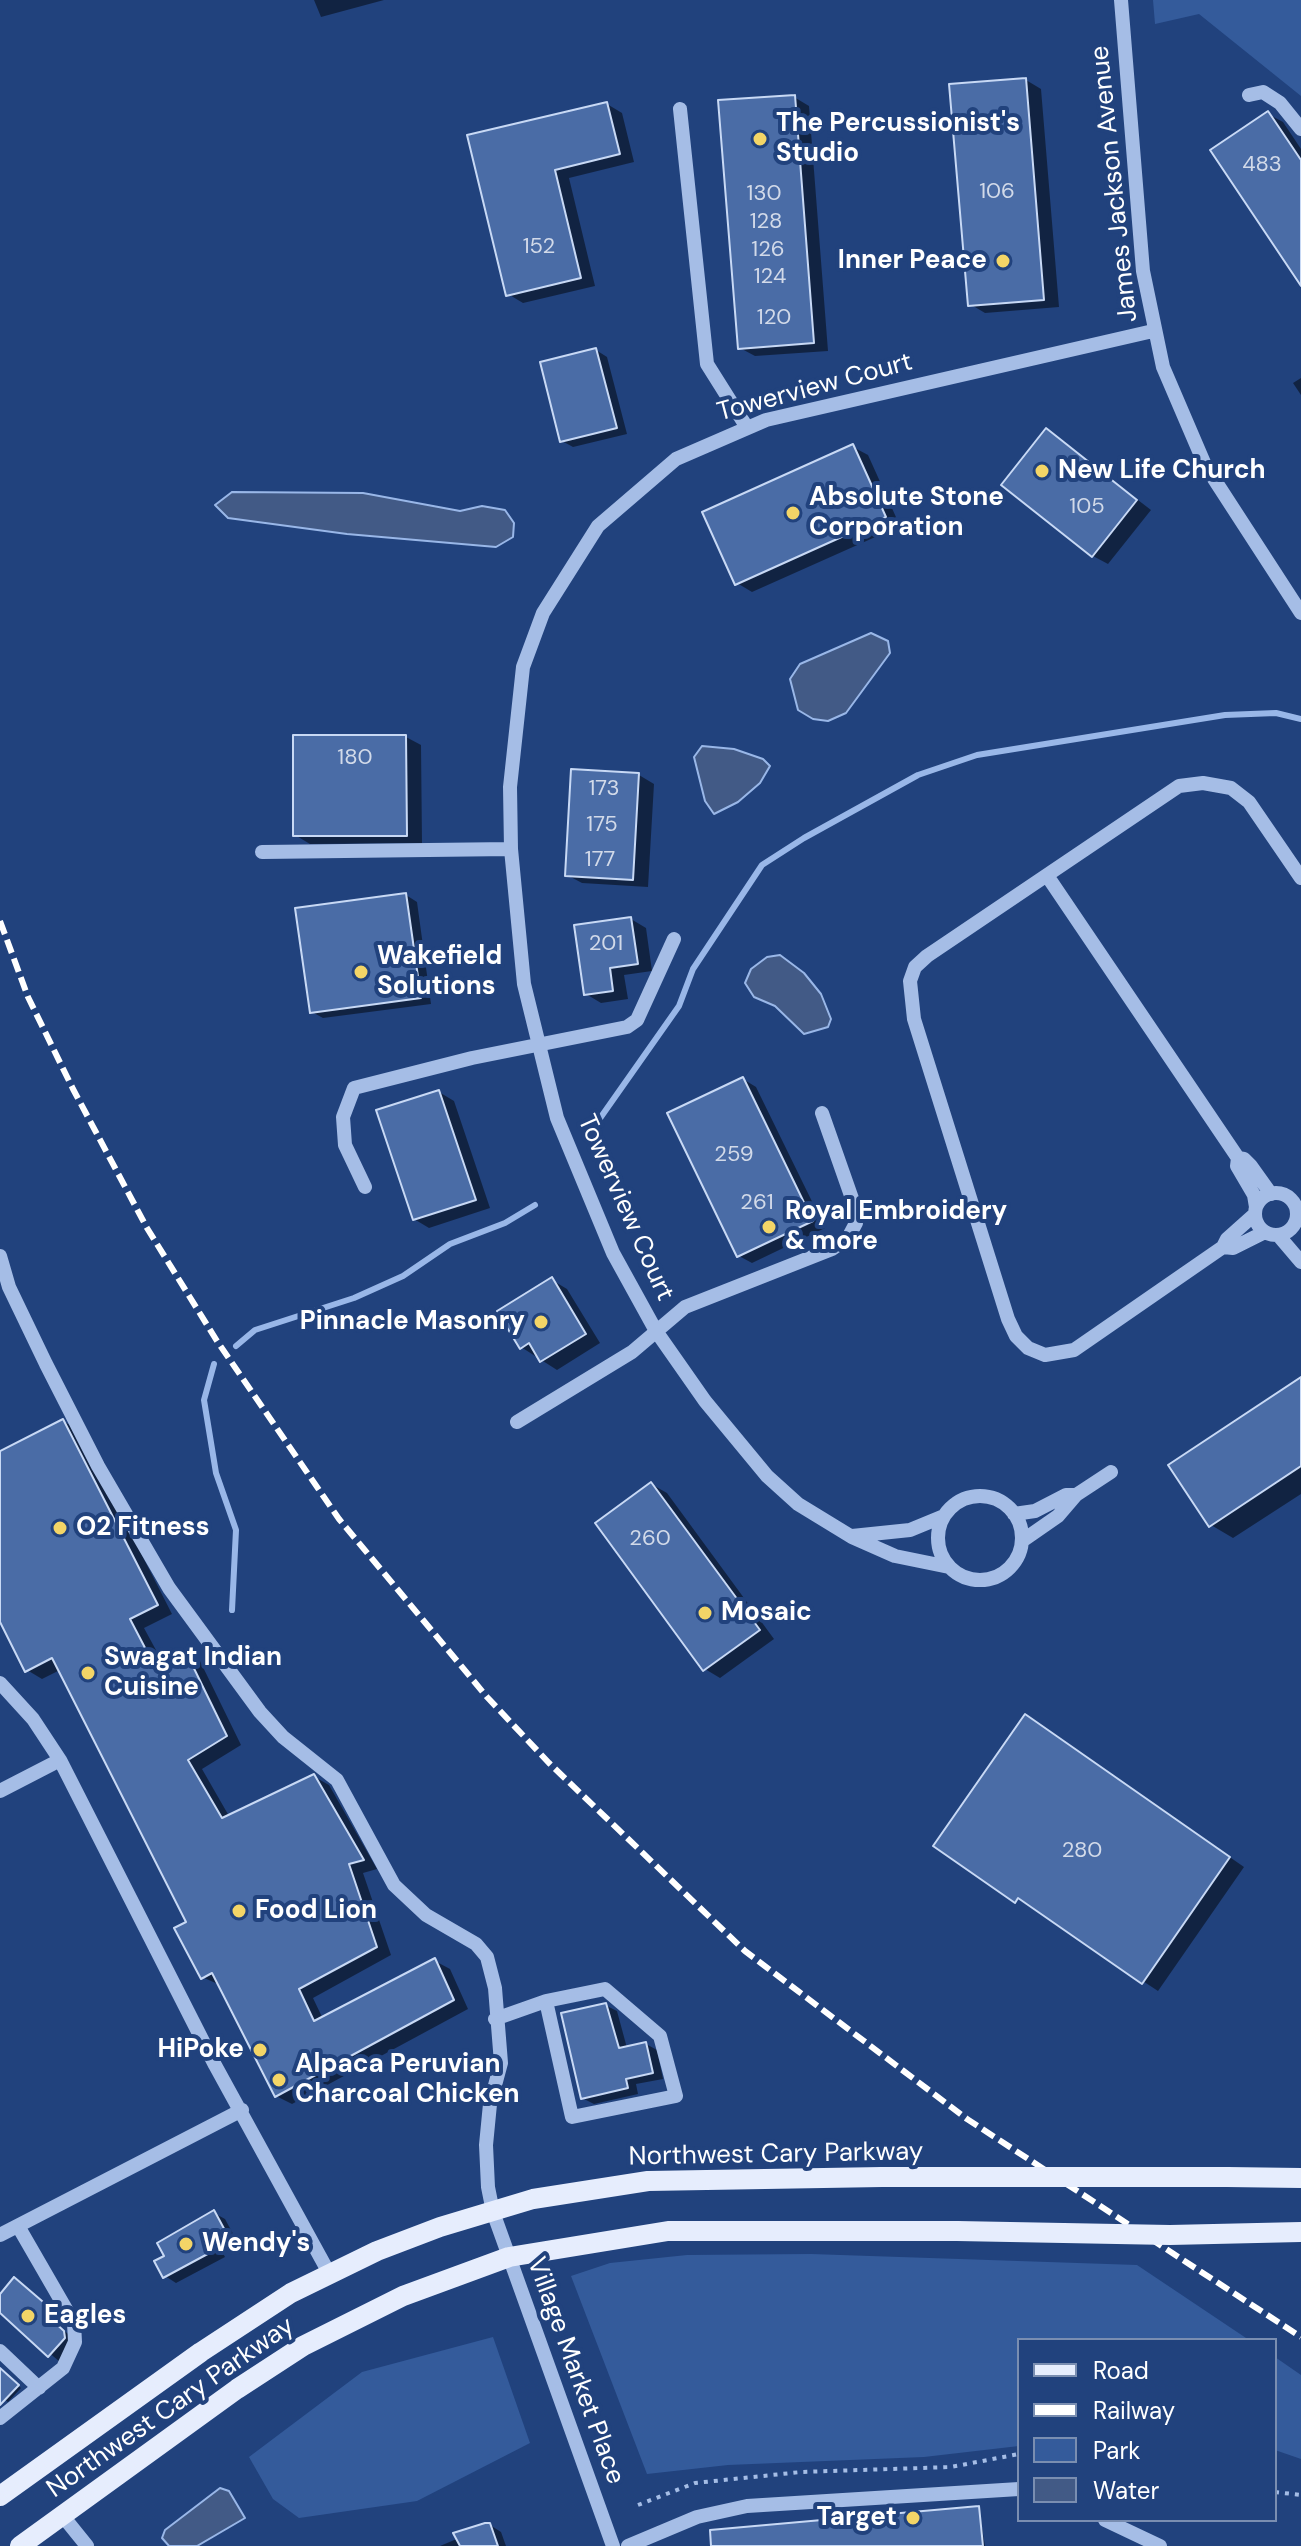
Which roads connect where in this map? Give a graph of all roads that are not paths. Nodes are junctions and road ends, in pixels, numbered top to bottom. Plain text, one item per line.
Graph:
1 (1121, 0) edge
2 (1249, 95) dead end
3 (680, 109) dead end
4 (1301, 129) edge
5 (1153, 331) junction
6 (746, 426) junction
7 (1301, 613) edge
8 (511, 849) junction
9 (262, 852) dead end
10 (1048, 877) junction
11 (1301, 878) edge
12 (674, 939) dead end
13 (537, 1046) junction
14 (822, 1113) dead end
15 (1238, 1158) junction
16 (365, 1187) dead end
17 (1301, 1188) edge
18 (1277, 1194) junction
19 (1256, 1211) junction
20 (1298, 1213) edge
21 (1272, 1233) junction
22 (1301, 1239) edge
23 (1223, 1247) junction
24 (0, 1256) edge
25 (1301, 1262) edge
26 (11, 1290) junction
27 (0, 1305) edge
28 (656, 1331) junction
29 (517, 1422) dead end
30 (1111, 1472) dead end
31 (1076, 1495) junction
32 (1014, 1514) junction
33 (944, 1516) junction
34 (852, 1537) junction
35 (1022, 1541) junction
36 (949, 1567) junction
37 (0, 1683) edge
38 (60, 1760) junction
39 (0, 1791) edge
40 (546, 2001) junction
41 (495, 2019) junction
42 (242, 2110) junction
43 (1301, 2178) edge
44 (493, 2212) junction
45 (18, 2226) junction
46 (1301, 2232) edge
47 (0, 2235) edge
48 (509, 2257) junction
49 (329, 2273) junction
50 (0, 2351) edge
51 (39, 2388) junction
52 (0, 2418) edge
53 (1017, 2489) edge
54 (0, 2496) edge
55 (62, 2515) junction
56 (1109, 2522) edge
57 (20, 2546) edge
58 (87, 2546) edge
59 (613, 2546) edge
60 (628, 2546) edge
61 (1160, 2546) edge

1 - 5 street, James Jackson Avenue
2 - 4 street
3 - 6 street
5 - 6 street, Towerview Court
5 - 7 street, James Jackson Avenue
6 - 8 street, Towerview Court
8 - 9 street
8 - 13 street, Towerview Court
10 - 11 street
10 - 15 street
10 - 23 street
12 - 13 street
13 - 16 street
13 - 28 street, Towerview Court
14 - 28 street
15 - 18 street
15 - 19 street
17 - 18 street
18 - 19 street
18 - 20 street
19 - 21 street
19 - 23 street
20 - 21 street
20 - 22 street
21 - 23 street
21 - 25 street
24 - 26 street, Village Market Place
26 - 27 street
26 - 41 street, Village Market Place
28 - 29 street
28 - 34 street, Towerview Court
30 - 31 street
31 - 32 street
31 - 35 street
32 - 33 street
32 - 35 street
33 - 34 street
33 - 36 street
34 - 36 street, Towerview Court
35 - 36 street
37 - 38 street
38 - 39 street
38 - 42 street
40 - 40 street
40 - 41 street
41 - 44 street, Village Market Place
42 - 45 street
42 - 49 street
43 - 44 main road, Northwest Cary Parkway, bridge
44 - 48 street, Village Market Place
44 - 49 main road, Northwest Cary Parkway
45 - 47 street
45 - 51 street
46 - 48 main road, Northwest Cary Parkway, bridge
48 - 55 main road, Northwest Cary Parkway
48 - 59 street, Village Market Place
49 - 54 main road, Northwest Cary Parkway
50 - 51 street
51 - 52 street
53 - 60 street
55 - 57 main road, Northwest Cary Parkway
55 - 58 street
56 - 61 street

